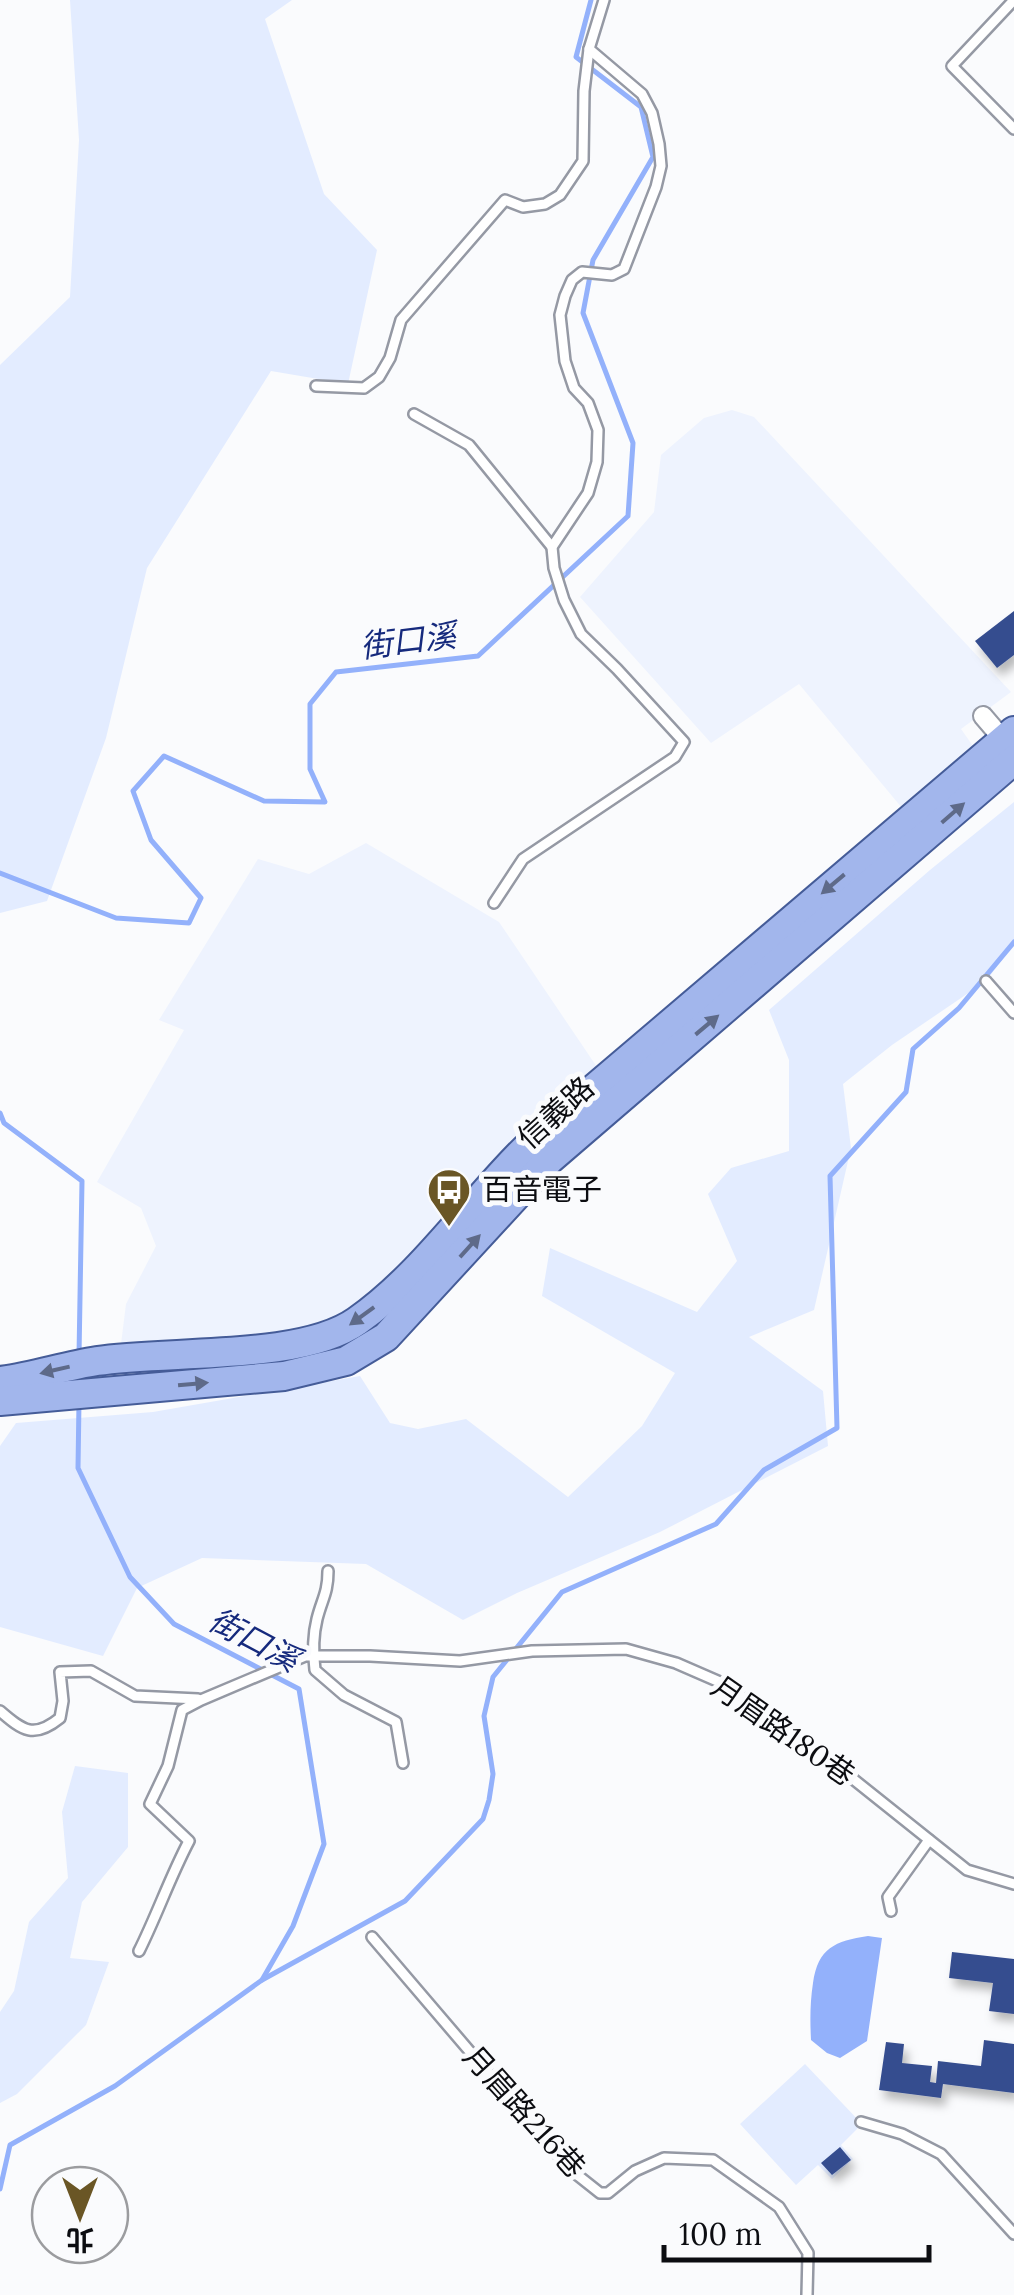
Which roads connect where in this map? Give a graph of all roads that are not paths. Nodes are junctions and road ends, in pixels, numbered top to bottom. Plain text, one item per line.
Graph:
1 (604, 0) edge
2 (1014, 0) edge
3 (589, 49) junction
4 (1014, 129) edge
5 (316, 386) dead end
6 (414, 414) dead end
7 (552, 547) junction
8 (983, 716) dead end
9 (1011, 746) edge
10 (494, 903) dead end
11 (986, 982) dead end
12 (1014, 1014) edge
13 (516, 1157) junction
14 (526, 1184) junction
15 (6, 1390) edge
16 (328, 1571) dead end
17 (313, 1656) junction
18 (200, 1700) junction
19 (0, 1711) edge
20 (403, 1763) dead end
21 (929, 1840) junction
22 (1014, 1884) edge
23 (890, 1911) dead end
24 (372, 1937) dead end
25 (138, 1951) dead end
26 (862, 2122) dead end
27 (1014, 2234) edge
28 (806, 2295) edge

1 - 3 lane
2 - 4 lane
3 - 5 lane
3 - 7 lane
6 - 7 lane
7 - 10 lane
8 - 9 street
9 -> 13 main road, 信義路
14 -> 9 main road, 信義路
11 - 12 lane
13 - 14 main road
13 -> 15 main road, 信義路
15 -> 14 main road, 信義路
16 - 17 lane
17 - 18 lane
17 - 20 lane
17 - 21 lane, 月眉路180巷
18 - 19 lane
18 - 25 lane
21 - 22 lane, 月眉路180巷
21 - 23 lane
24 - 28 lane, 月眉路216巷
26 - 27 lane

